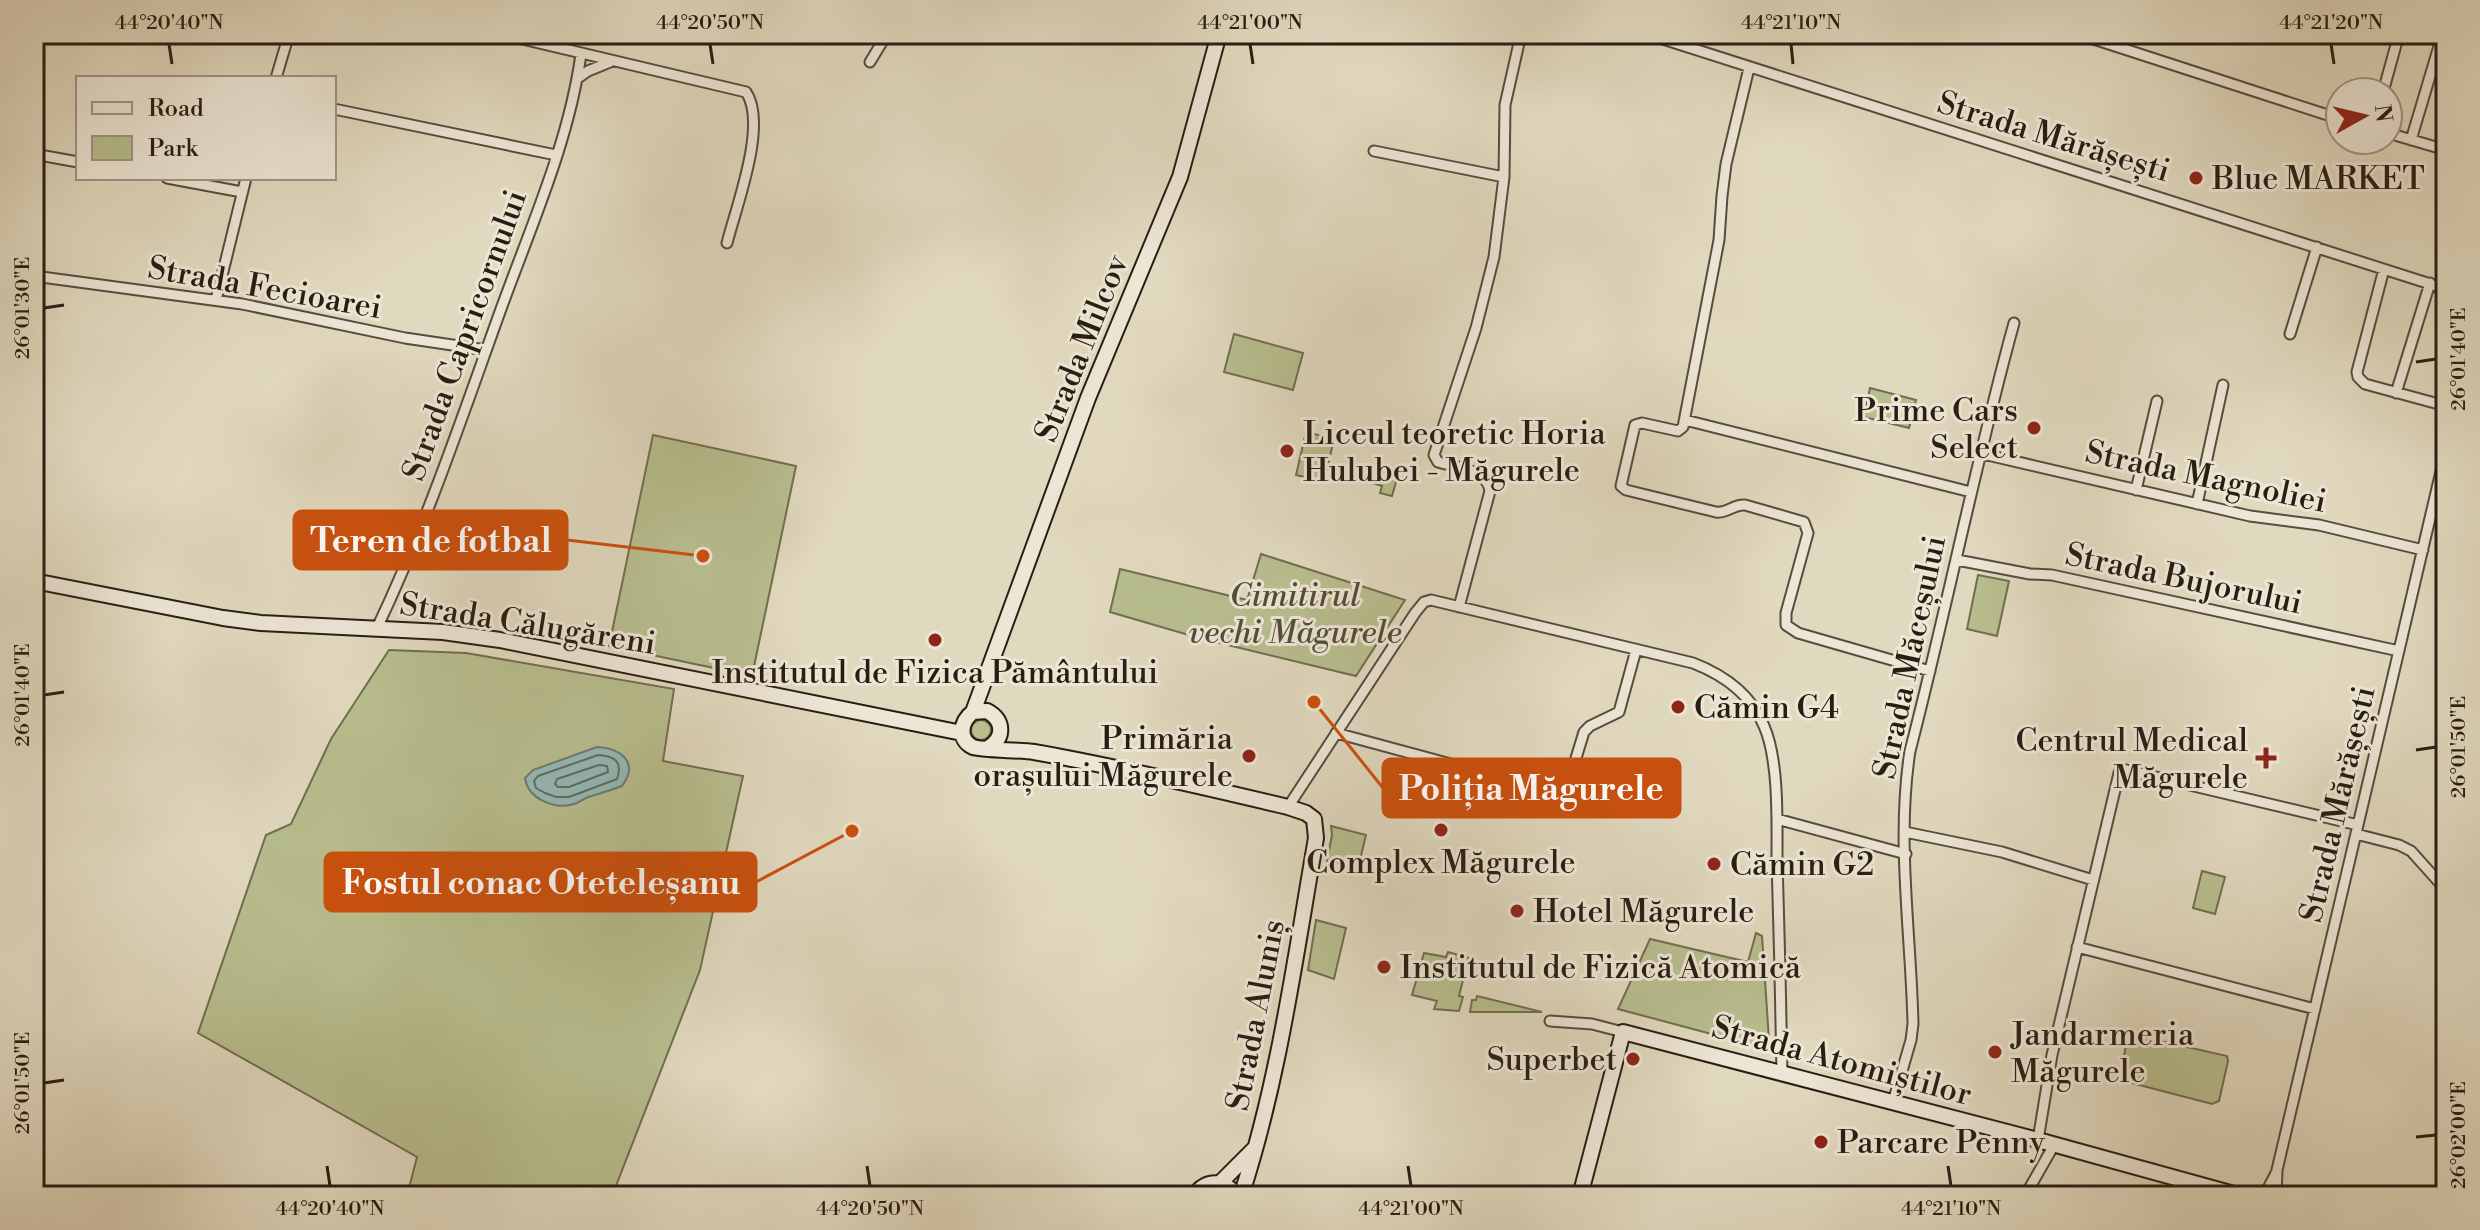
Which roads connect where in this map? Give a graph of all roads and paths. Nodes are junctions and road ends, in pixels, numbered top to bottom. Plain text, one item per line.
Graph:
1 (289, 34) edge
2 (501, 34) edge
3 (887, 34) edge
4 (1219, 34) edge
5 (1521, 34) edge
6 (1647, 34) edge
7 (1692, 34) edge
8 (2078, 34) edge
9 (2399, 34) edge
10 (2095, 37) edge
11 (536, 38) edge
12 (2439, 46) dead end
13 (1688, 47) junction
14 (581, 54) junction
15 (612, 61) junction
16 (870, 62) dead end
17 (1749, 68) junction
18 (277, 76) edge
19 (2387, 76) edge
20 (578, 78) junction
21 (336, 109) edge
22 (2324, 114) edge
23 (2404, 138) edge
24 (2411, 140) junction
25 (2446, 150) edge
26 (1374, 151) dead end
27 (34, 154) edge
28 (556, 155) junction
29 (76, 162) edge
30 (1504, 177) junction
31 (178, 180) edge
32 (245, 180) edge
33 (242, 192) junction
34 (727, 243) dead end
35 (2317, 247) junction
36 (2384, 269) junction
37 (34, 276) edge
38 (2430, 283) junction
39 (2446, 289) edge
40 (216, 300) junction
41 (2014, 323) dead end
42 (2290, 334) dead end
43 (486, 350) junction
44 (2223, 385) dead end
45 (2396, 393) junction
46 (2157, 401) dead end
47 (2446, 406) edge
48 (1685, 420) junction
49 (2446, 450) edge
50 (1979, 453) junction
51 (2136, 490) junction
52 (1971, 492) junction
53 (2197, 504) junction
54 (2423, 550) junction
55 (1957, 560) junction
56 (34, 581) edge
57 (1459, 607) junction
58 (377, 628) junction
59 (1636, 650) junction
60 (2399, 651) junction
61 (1930, 671) junction
62 (985, 681) junction
63 (973, 712) junction
64 (990, 712) junction
65 (1001, 727) junction
66 (962, 733) junction
67 (1336, 733) junction
68 (988, 748) junction
69 (1036, 752) junction
70 (1288, 807) junction
71 (1777, 819) junction
72 (2357, 830) junction
73 (1905, 832) junction
74 (1906, 854) junction
75 (2093, 880) junction
76 (2446, 890) edge
77 (2077, 947) junction
78 (2315, 1009) junction
79 (1550, 1021) dead end
80 (1623, 1032) junction
81 (1782, 1073) junction
82 (1893, 1102) junction
83 (2038, 1140) junction
84 (2054, 1145) junction
85 (1257, 1146) junction
86 (2277, 1170) junction
87 (1220, 1183) junction
88 (2235, 1195) edge
89 (1194, 1196) edge
90 (1239, 1196) edge
91 (1580, 1196) edge
92 (2025, 1196) edge
93 (2264, 1196) edge
94 (2276, 1196) edge

1 - 18 street
2 - 11 street
3 - 16 street
4 - 62 main road, Strada Milcov
5 - 30 street
6 - 13 street, Strada Mărășești
7 - 13 street
8 - 10 street
9 - 19 street
10 - 22 street
11 - 14 street
12 - 24 street
13 - 17 street, Strada Mărășești
14 - 15 street
14 - 20 street, Strada Capricornului
15 - 20 street
15 - 34 street
17 - 35 street, Strada Mărășești
17 - 48 street
20 - 28 street, Strada Capricornului
21 - 28 street
23 - 24 street
24 - 25 street
26 - 30 street
27 - 29 street
28 - 43 street, Strada Capricornului
30 - 57 street
31 - 33 street
32 - 33 street
33 - 40 street
35 - 36 street, Strada Mărășești
35 - 42 street
36 - 38 street, Strada Mărășești
36 - 45 street
37 - 40 street, Strada Fecioarei
38 - 39 street, Strada Mărășești
38 - 45 street
40 - 43 street, Strada Fecioarei
41 - 50 street, Strada Măceșului
43 - 58 street, Strada Capricornului
44 - 53 street
45 - 47 street
46 - 51 street
48 - 52 street
48 - 61 street
49 - 54 street, Strada Mărășești
50 - 51 street, Strada Magnoliei
50 - 52 street, Strada Măceșului
51 - 53 street, Strada Magnoliei
52 - 55 street, Strada Măceșului
53 - 54 street, Strada Magnoliei
54 - 60 street, Strada Mărășești
55 - 60 street, Strada Bujorului
55 - 61 street, Strada Măceșului
56 - 58 main road, Strada Călugăreni
57 - 59 street
57 - 67 street
58 - 66 main road, Strada Călugăreni
59 - 67 street
59 - 71 street
60 - 72 street, Strada Mărășești
61 - 73 street, Strada Măceșului
62 - 63 main road, Strada Milcov
62 - 64 main road, Strada Milcov
63 - 64 main road
63 - 66 main road
64 - 65 main road
65 - 68 main road
65 - 69 main road
66 - 68 main road
67 - 70 street
68 - 69 main road
69 - 70 main road
70 - 85 main road, Strada Aluniș
71 - 74 street
71 - 81 street
72 - 75 street
72 - 76 street
72 - 78 street, Strada Mărășești
73 - 74 street, Strada Măceșului
73 - 75 street
74 - 82 street, Strada Măceșului
75 - 77 street
77 - 78 street
77 - 83 street
78 - 86 street, Strada Mărășești
79 - 80 street, Strada Atomiștilor
80 - 81 main road, Strada Atomiștilor
80 - 91 main road
81 - 82 main road, Strada Atomiștilor
82 - 83 main road, Strada Atomiștilor
83 - 84 main road, Strada Atomiștilor
84 - 88 main road, Strada Atomiștilor
84 - 92 street
85 - 87 main road, Strada Aluniș
85 - 90 main road, Strada Aluniș
86 - 93 street, Strada Mărășești
86 - 94 street, Strada Mărășești
87 - 89 main road, Strada Aluniș
87 - 90 main road

